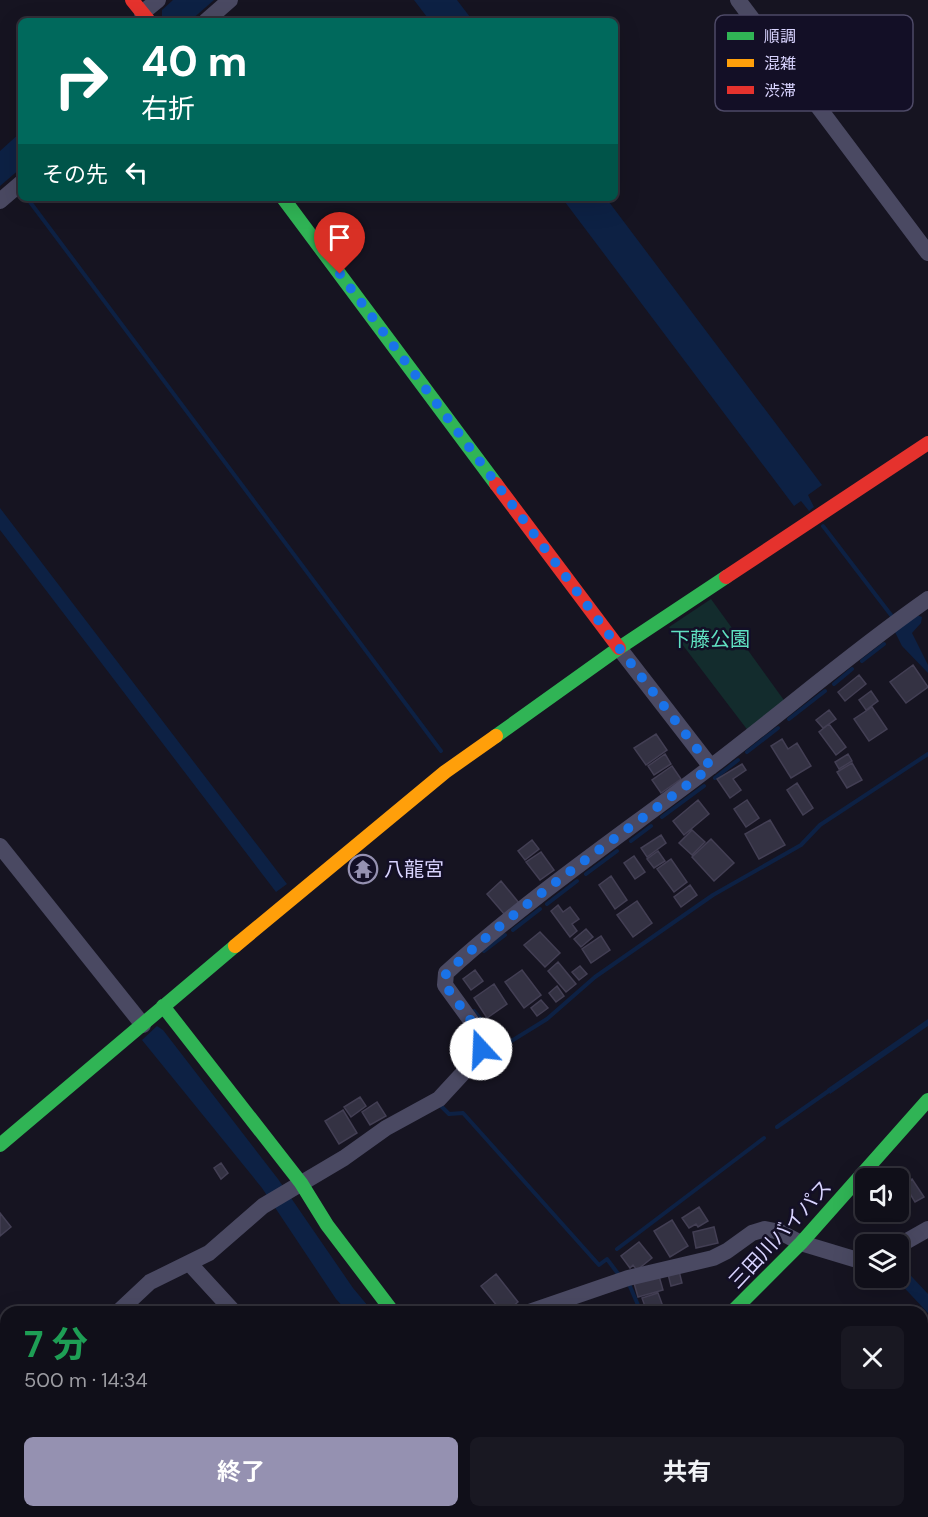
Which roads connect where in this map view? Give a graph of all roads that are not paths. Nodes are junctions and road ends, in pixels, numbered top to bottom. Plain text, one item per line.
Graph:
1 (158, 0) edge
2 (230, 0) edge
3 (738, 0) edge
4 (141, 11) edge
5 (749, 15) edge
6 (209, 18) edge
7 (821, 111) edge
8 (18, 186) edge
9 (0, 201) edge
10 (286, 201) edge
11 (928, 253) edge
12 (928, 443) edge
13 (928, 599) edge
14 (619, 648) junction
15 (711, 767) junction
16 (0, 846) edge
17 (163, 1006) junction
18 (143, 1025) junction
19 (928, 1100) edge
20 (0, 1145) edge
21 (296, 1186) junction
22 (928, 1229) edge
23 (909, 1240) edge
24 (801, 1243) junction
25 (855, 1259) edge
26 (190, 1264) junction
27 (124, 1306) edge
28 (228, 1306) edge
29 (388, 1306) edge
30 (546, 1306) edge
31 (738, 1306) edge

1 - 4 street
2 - 6 street
3 - 5 street
7 - 11 street
8 - 9 street
10 - 14 main road
12 - 14 main road
13 - 15 street
14 - 15 street
14 - 17 main road
15 - 21 street
16 - 18 street
17 - 18 main road
17 - 21 main road
18 - 20 main road
19 - 24 main road, 三田川バイパス
21 - 26 street
21 - 29 main road
22 - 23 street
24 - 25 street
24 - 30 street
24 - 31 main road, 三田川バイパス
26 - 27 street
26 - 28 street

